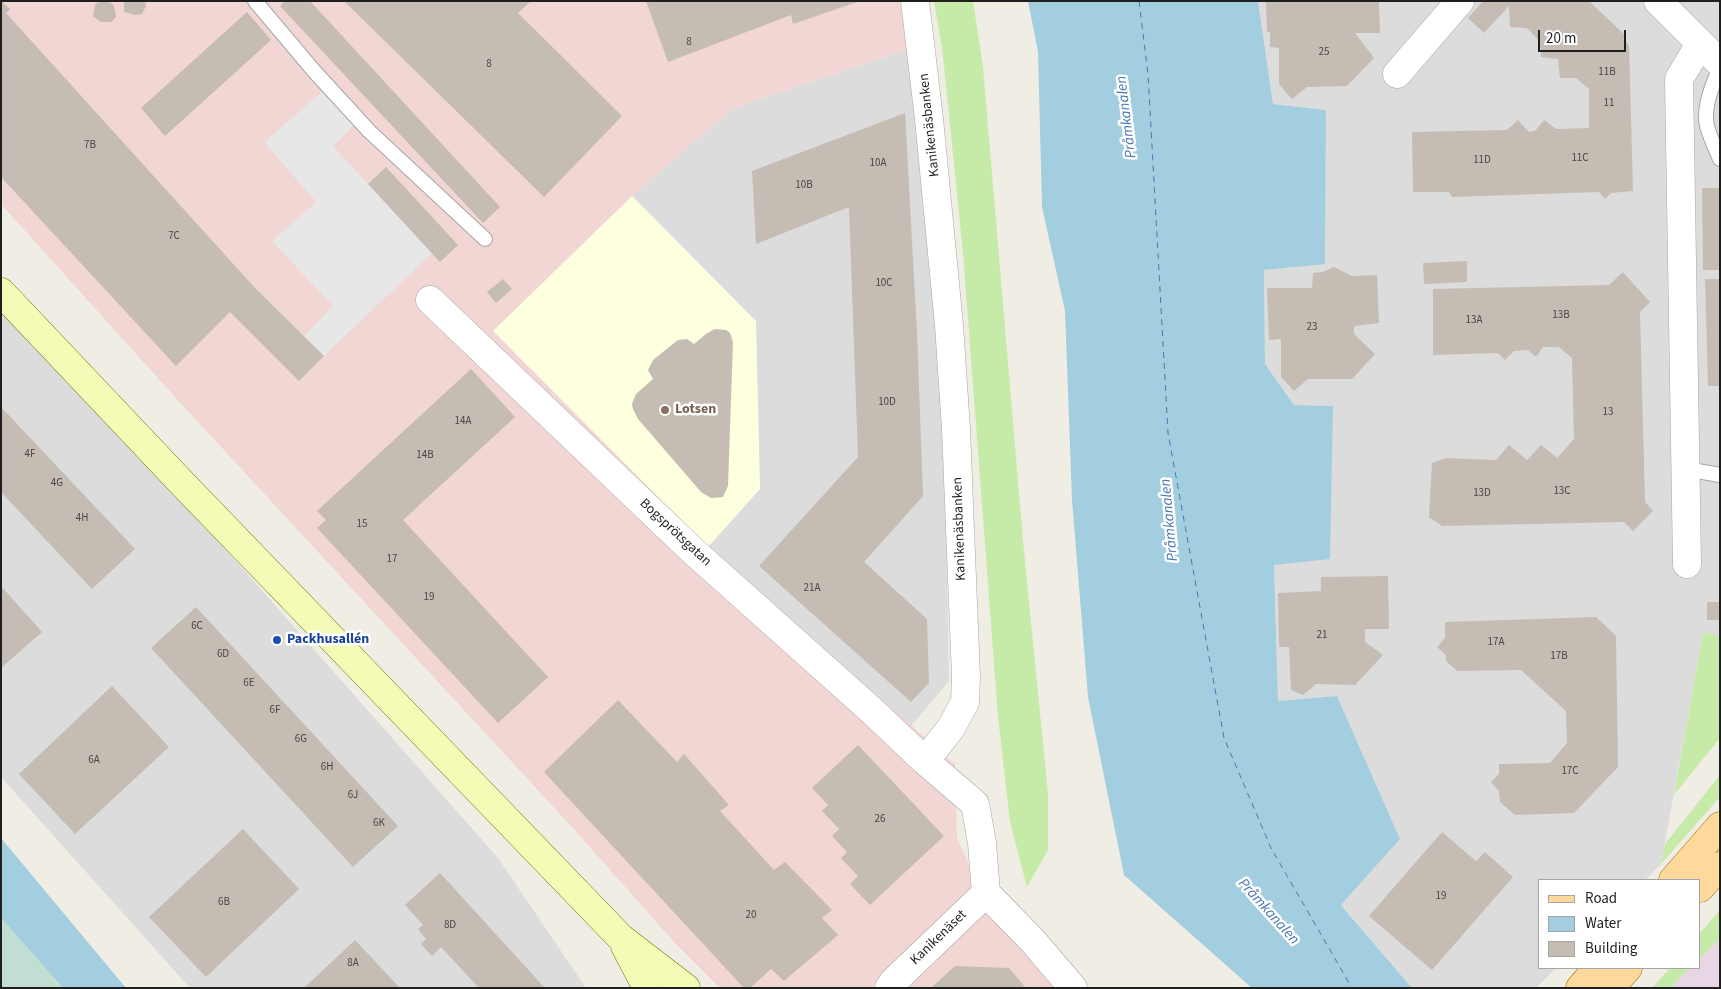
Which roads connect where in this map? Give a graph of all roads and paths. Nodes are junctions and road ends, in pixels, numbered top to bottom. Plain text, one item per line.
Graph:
1 (255, 1) edge
2 (915, 1) edge
3 (1460, 1) edge
4 (1658, 1) edge
5 (1700, 44) junction
6 (1720, 63) edge
7 (1720, 69) edge
8 (1397, 74) dead end
9 (1720, 159) edge
10 (485, 239) dead end
11 (1, 292) edge
12 (430, 300) dead end
13 (1686, 469) junction
14 (1720, 475) edge
15 (1687, 564) dead end
16 (925, 761) junction
17 (1720, 826) edge
18 (1720, 866) edge
19 (1674, 879) edge
20 (1701, 887) edge
21 (986, 893) junction
22 (620, 938) junction
23 (1596, 969) edge
24 (1627, 969) edge
25 (888, 986) edge
26 (647, 988) edge
27 (686, 988) edge
28 (1072, 988) edge
29 (1580, 988) edge
30 (1610, 988) edge

1 - 10 lane
2 - 16 street, Kanikenäsbanken
3 - 8 street
4 - 5 street
5 - 6 street
5 - 13 street
7 - 9 lane
11 - 22 street
12 - 16 street, Bogsprötsgatan
13 - 14 lane
13 - 15 street
16 - 21 street
17 - 19 main road
18 - 20 main road
21 - 25 street, Kanikenäset
21 - 28 street
22 - 26 street
22 - 27 street
23 - 29 main road
24 - 30 main road

